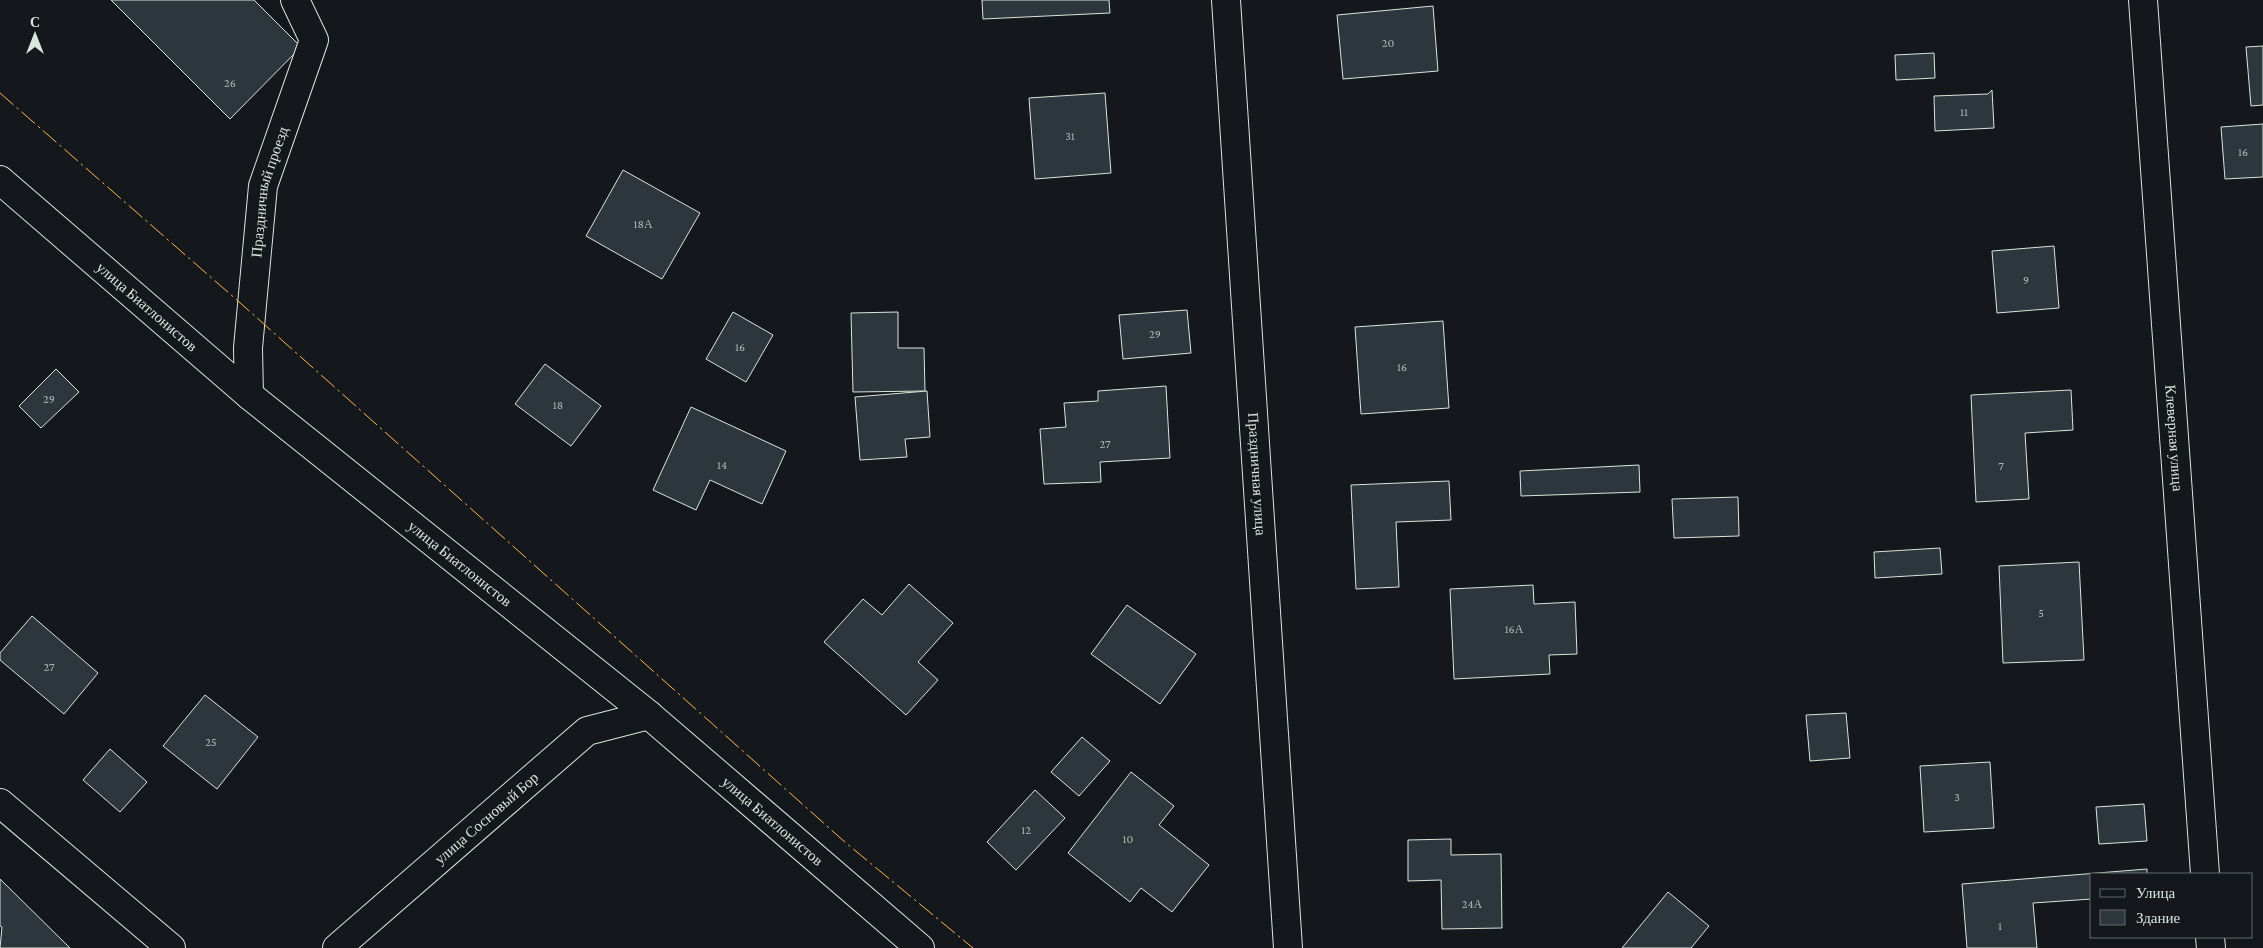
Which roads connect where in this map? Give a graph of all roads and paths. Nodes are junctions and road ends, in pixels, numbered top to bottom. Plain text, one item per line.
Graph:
1 (295, 0) edge
2 (1226, 0) edge
3 (2143, 0) edge
4 (0, 180) edge
5 (249, 395) junction
6 (649, 716) junction
7 (0, 804) edge
8 (2205, 873) edge
9 (171, 948) edge
10 (337, 948) edge
11 (920, 948) edge
12 (1288, 948) edge

1 - 5 street, Праздничный проезд
2 - 12 street, Праздничная улица
3 - 8 street, Клеверная улица
4 - 5 street, улица Биатлонистов
5 - 6 street, улица Биатлонистов
6 - 10 street, улица Сосновый Бор
6 - 11 street, улица Биатлонистов
7 - 9 street

